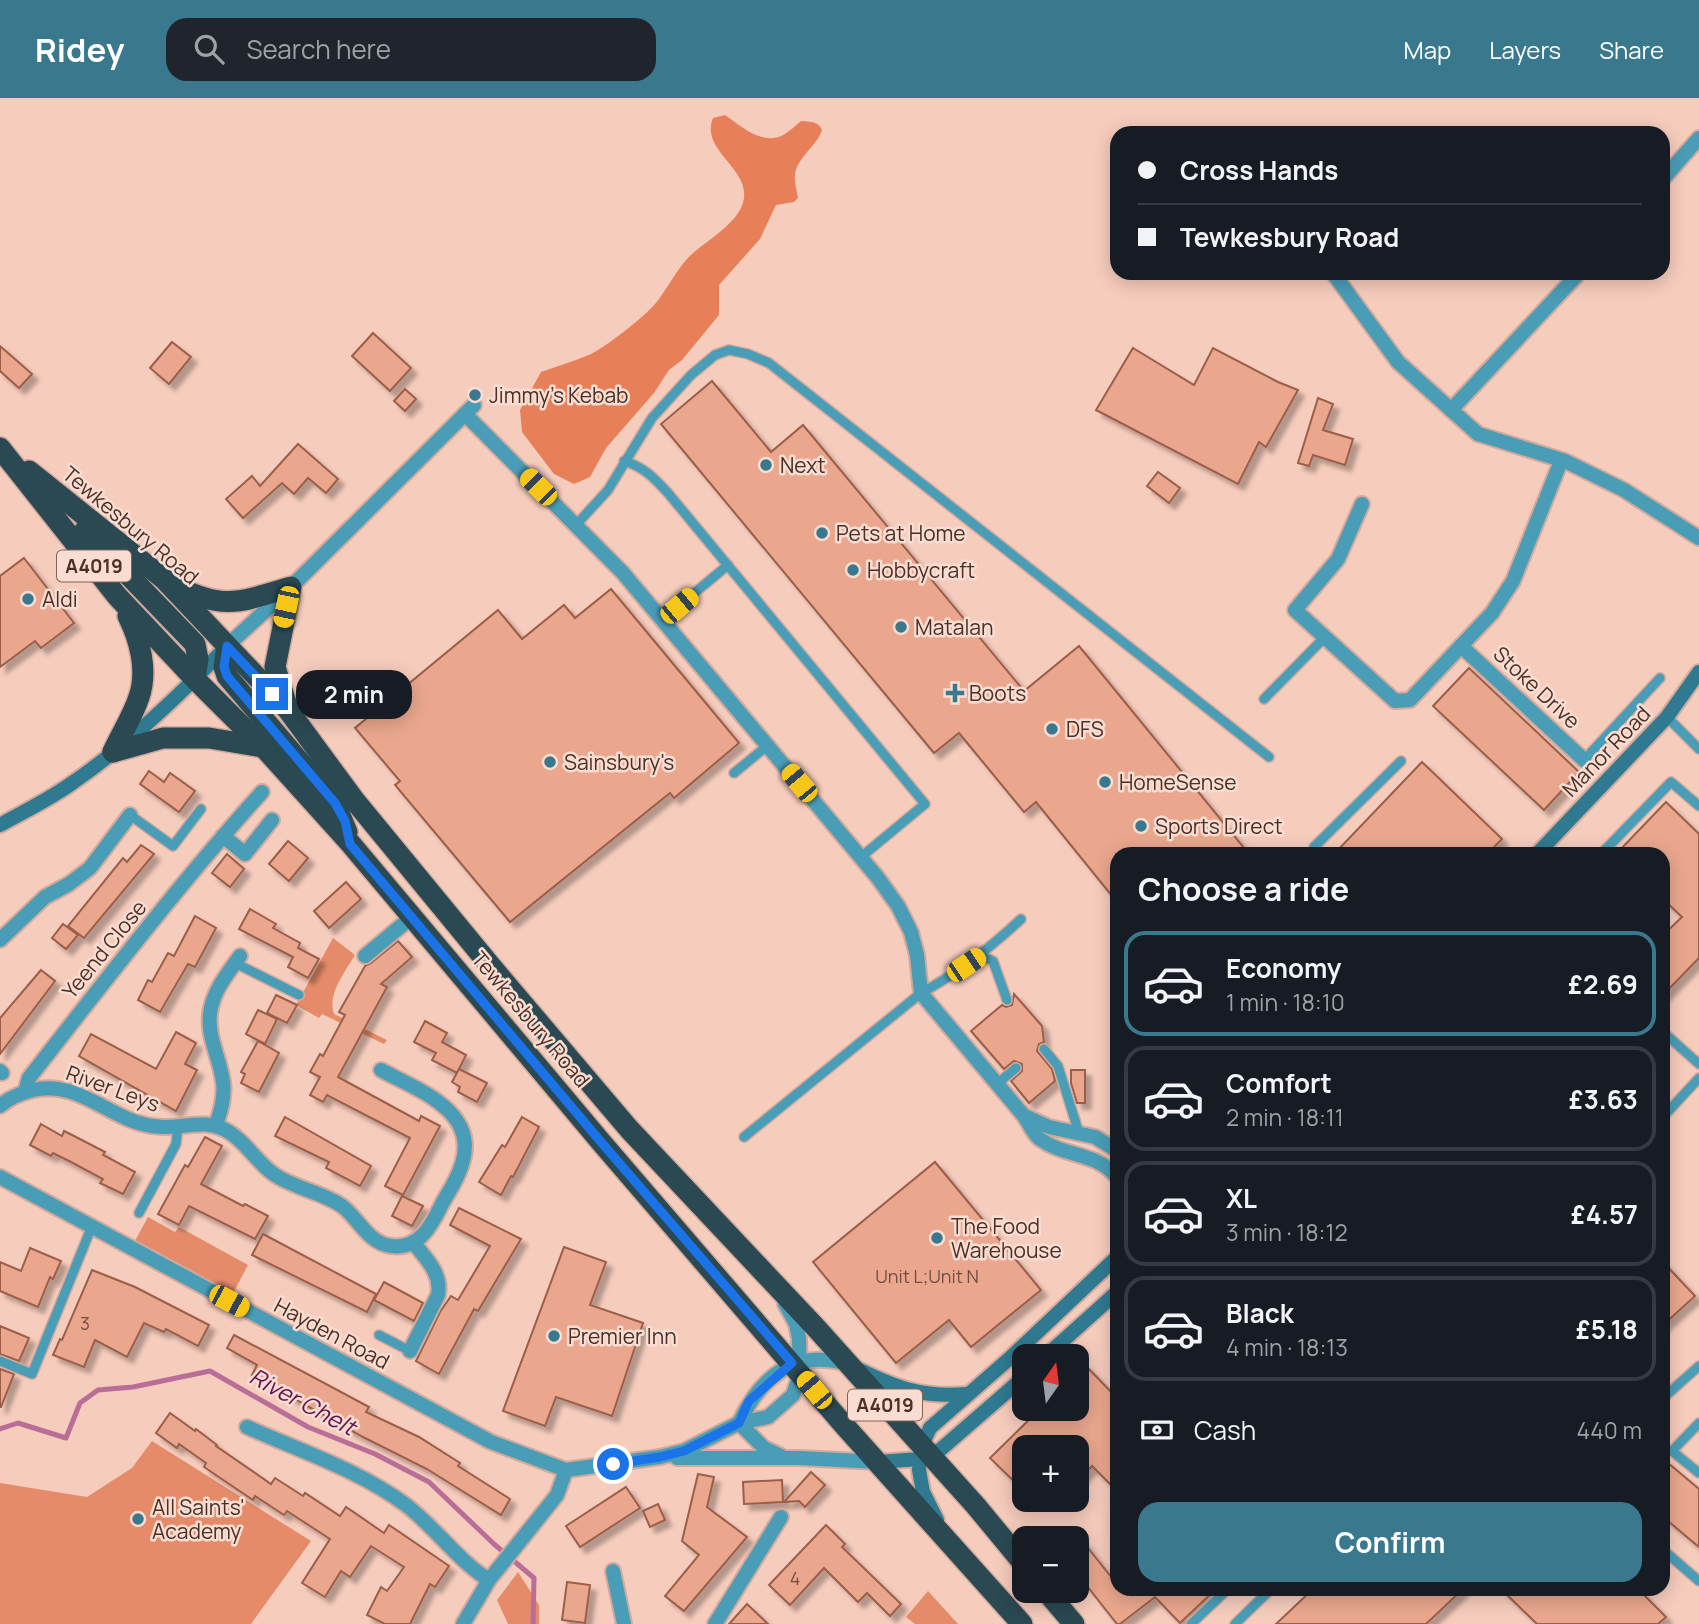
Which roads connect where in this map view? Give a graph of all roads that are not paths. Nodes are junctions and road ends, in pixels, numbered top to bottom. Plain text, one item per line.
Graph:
1 (1699, 138) edge
2 (1670, 171) edge
3 (1338, 280) edge
4 (1572, 280) edge
5 (1451, 410) junction
6 (0, 448) edge
7 (624, 461) junction
8 (1561, 461) junction
9 (1362, 504) dead end
10 (79, 511) junction
11 (576, 525) junction
12 (1699, 538) edge
13 (728, 565) junction
14 (164, 579) junction
15 (291, 587) junction
16 (117, 596) junction
17 (663, 619) junction
18 (1325, 637) junction
19 (227, 646) junction
20 (1461, 646) junction
21 (1699, 672) edge
22 (1660, 678) dead end
23 (195, 679) junction
24 (1264, 699) dead end
25 (288, 710) junction
26 (1667, 718) junction
27 (767, 746) junction
28 (263, 747) junction
29 (1699, 749) edge
30 (113, 752) junction
31 (1269, 757) dead end
32 (1584, 760) joint
33 (1401, 761) dead end
34 (734, 773) dead end
35 (262, 792) dead end
36 (1699, 806) edge
37 (201, 809) dead end
38 (130, 815) joint
39 (272, 820) dead end
40 (0, 825) edge
41 (223, 836) junction
42 (350, 844) junction
43 (1314, 847) edge
44 (1544, 847) edge
45 (1608, 847) edge
46 (861, 858) junction
47 (413, 916) junction
48 (1021, 919) dead end
49 (0, 940) edge
50 (980, 955) junction
51 (365, 956) dead end
52 (238, 960) joint
53 (921, 993) junction
54 (299, 995) dead end
55 (1007, 1000) dead end
56 (1670, 1038) edge
57 (1044, 1049) dead end
58 (1699, 1065) edge
59 (1016, 1068) dead end
60 (381, 1070) dead end
61 (1699, 1078) edge
62 (997, 1084) junction
63 (25, 1092) junction
64 (0, 1106) edge
65 (1670, 1109) edge
66 (1024, 1116) junction
67 (216, 1125) junction
68 (178, 1126) junction
69 (1079, 1133) junction
70 (744, 1137) dead end
71 (1110, 1147) edge
72 (1110, 1170) edge
73 (0, 1177) edge
74 (139, 1213) dead end
75 (92, 1226) junction
76 (413, 1242) junction
77 (1110, 1264) edge
78 (772, 1280) junction
79 (1110, 1298) edge
80 (379, 1335) dead end
81 (1059, 1344) edge
82 (410, 1351) joint
83 (0, 1360) edge
84 (849, 1365) junction
85 (798, 1366) junction
86 (1699, 1366) edge
87 (1012, 1388) edge
88 (1670, 1392) edge
89 (967, 1394) junction
90 (739, 1423) junction
91 (1699, 1423) edge
92 (247, 1427) dead end
93 (924, 1453) junction
94 (660, 1457) junction
95 (787, 1458) junction
96 (878, 1462) junction
97 (566, 1469) junction
98 (1699, 1473) edge
99 (781, 1517) dead end
100 (945, 1537) junction
101 (1012, 1551) edge
102 (1670, 1556) edge
103 (613, 1571) dead end
104 (493, 1575) junction
105 (1699, 1581) edge
106 (1221, 1596) edge
107 (1264, 1596) edge
108 (1056, 1603) edge
109 (1006, 1615) edge
110 (468, 1622) edge
111 (624, 1624) edge
112 (715, 1624) edge
113 (1022, 1624) edge
114 (1074, 1624) edge
115 (1191, 1624) edge
116 (1235, 1624) edge

1 - 2 street
3 - 5 street
4 - 5 street
5 - 8 street
6 - 10 highway, Tewkesbury Road / A4019
6 - 16 highway, Tewkesbury Road / A4019
7 - 11 lane
7 - 13 lane
7 - 31 lane
8 - 12 street
8 - 20 street
9 - 18 street
10 - 14 highway, Tewkesbury Road / A4019
10 - 23 highway
11 - 15 street
11 - 17 street
13 - 17 lane
13 - 46 lane
14 - 15 highway
14 - 19 highway, Tewkesbury Road / A4019
15 - 19 street
15 - 25 highway
16 - 23 highway, Tewkesbury Road / A4019
16 - 30 highway
17 - 27 street
18 - 20 street
18 - 24 lane
19 - 23 street
19 - 25 highway, Tewkesbury Road / A4019
19 - 42 highway
20 - 32 street, Stoke Drive
21 - 26 street, Manor Road
22 - 32 lane
23 - 28 highway, Tewkesbury Road / A4019
23 - 30 street
25 - 78 highway, Tewkesbury Road / A4019
26 - 29 lane
26 - 44 street, Manor Road
27 - 34 lane
27 - 46 street
28 - 30 highway
28 - 42 highway, Tewkesbury Road / A4019
30 - 40 street
33 - 43 lane
35 - 41 street, Yeend Close
36 - 45 lane
37 - 38 lane
38 - 49 street
39 - 41 street
41 - 63 street, Yeend Close
42 - 47 highway, Tewkesbury Road / A4019
46 - 53 street
47 - 51 street
47 - 85 highway, Tewkesbury Road / A4019
48 - 50 lane
50 - 53 lane
50 - 55 lane
52 - 54 lane
52 - 67 street
53 - 62 street
53 - 70 lane
56 - 58 lane
57 - 69 lane
59 - 62 lane
60 - 76 street
61 - 65 lane
62 - 66 street
63 - 64 street, River Leys
63 - 68 street, River Leys
66 - 69 street
66 - 72 street
67 - 68 street, River Leys
67 - 76 street
68 - 74 lane
69 - 71 street
73 - 75 street, Hayden Road
75 - 83 lane
75 - 97 street, Hayden Road
76 - 82 street
77 - 89 street
78 - 84 highway, Tewkesbury Road / A4019
78 - 85 street
79 - 81 street
80 - 82 lane
84 - 85 street
84 - 89 street
84 - 93 highway, Tewkesbury Road / A4019
85 - 90 street
85 - 90 street, Hayden Road
85 - 96 highway, Tewkesbury Road / A4019
86 - 88 lane
87 - 93 street
89 - 93 street
90 - 94 street, Hayden Road
90 - 95 street
91 - 98 lane
92 - 104 street
93 - 96 street
93 - 100 street
93 - 101 highway, Tewkesbury Road / A4019
94 - 95 street, Hayden Road
94 - 97 street, Hayden Road
95 - 96 street, Hayden Road
96 - 100 highway, Tewkesbury Road / A4019
97 - 104 street
99 - 112 street
100 - 109 highway, Tewkesbury Road / A4019
102 - 105 lane
103 - 111 street
104 - 110 street
106 - 115 lane
107 - 116 lane
108 - 114 highway
109 - 113 highway, Tewkesbury Road / A4019

